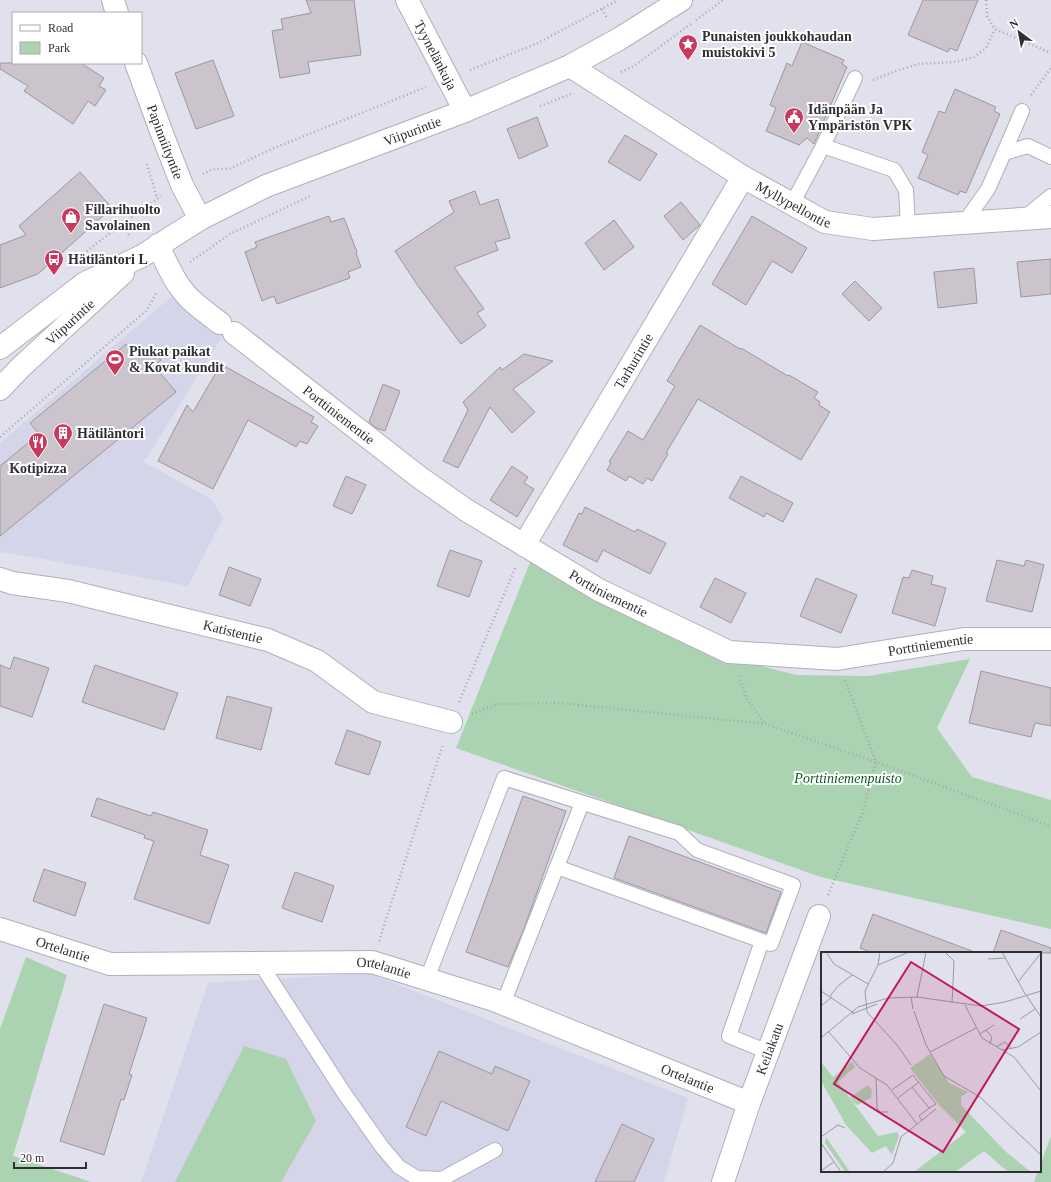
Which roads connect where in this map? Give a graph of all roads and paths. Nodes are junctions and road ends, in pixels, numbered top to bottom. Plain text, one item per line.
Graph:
1 (113, 0) edge
2 (407, 0) edge
3 (681, 0) edge
4 (986, 0) edge
5 (117, 12) edge
6 (995, 30) junction
7 (1051, 53) edge
8 (136, 64) edge
9 (570, 66) junction
10 (1051, 68) edge
11 (855, 78) joint
12 (465, 111) junction
13 (1022, 111) joint
14 (823, 146) junction
15 (1004, 153) junction
16 (1051, 157) edge
17 (742, 177) junction
18 (1051, 196) edge
19 (792, 204) junction
20 (1051, 217) edge
21 (200, 219) junction
22 (1022, 219) junction
23 (964, 223) junction
24 (249, 224) dead end
25 (908, 227) junction
26 (150, 251) junction
27 (172, 275) junction
28 (0, 348) edge
29 (0, 389) edge
30 (0, 437) edge
31 (524, 545) junction
32 (0, 579) edge
33 (1051, 639) edge
34 (729, 652) junction
35 (837, 659) junction
36 (450, 722) junction
37 (765, 724) junction
38 (876, 762) junction
39 (582, 803) junction
40 (1051, 826) edge
41 (557, 867) junction
42 (819, 916) joint
43 (0, 929) edge
44 (762, 941) junction
45 (372, 962) junction
46 (260, 963) junction
47 (427, 979) junction
48 (503, 1004) junction
49 (768, 1052) junction
50 (748, 1103) junction
51 (495, 1150) dead end
52 (723, 1182) edge

1 - 5 street
2 - 12 street, Tyynelänkuja
3 - 9 street, Viipurintie
4 - 6 path
6 - 7 path
6 - 11 path
8 - 21 street, Papinniityntie
9 - 12 street, Viipurintie
9 - 17 street, Myllypellontie
10 - 13 path
11 - 14 lane
12 - 21 street, Viipurintie
13 - 15 lane
14 - 19 lane
14 - 25 lane
15 - 16 lane
15 - 23 lane
17 - 19 street, Myllypellontie
17 - 31 street, Tarhurintie
18 - 22 lane
19 - 25 street, Myllypellontie
20 - 22 street, Myllypellontie
21 - 26 street, Viipurintie
22 - 23 street, Myllypellontie
23 - 25 street, Myllypellontie
24 - 27 path
26 - 27 street, Porttiniementie
26 - 28 street, Viipurintie
26 - 29 street, Viipurintie
27 - 30 path
27 - 31 street, Porttiniementie
31 - 34 street, Porttiniementie
31 - 36 path
32 - 36 street, Katistentie
33 - 35 street, Porttiniementie
34 - 35 street, Porttiniementie
34 - 37 path
35 - 38 path
36 - 37 path
36 - 45 path
37 - 38 path
38 - 40 path
38 - 42 path
39 - 41 lane
39 - 44 lane
39 - 47 lane
41 - 44 lane
41 - 48 lane
42 - 49 street, Keilakatu
43 - 46 street, Ortelantie
44 - 49 lane
45 - 46 street, Ortelantie
45 - 47 street, Ortelantie
46 - 51 lane
47 - 48 street, Ortelantie
48 - 50 street, Ortelantie
49 - 50 street, Keilakatu
50 - 52 street, Keilakatu

